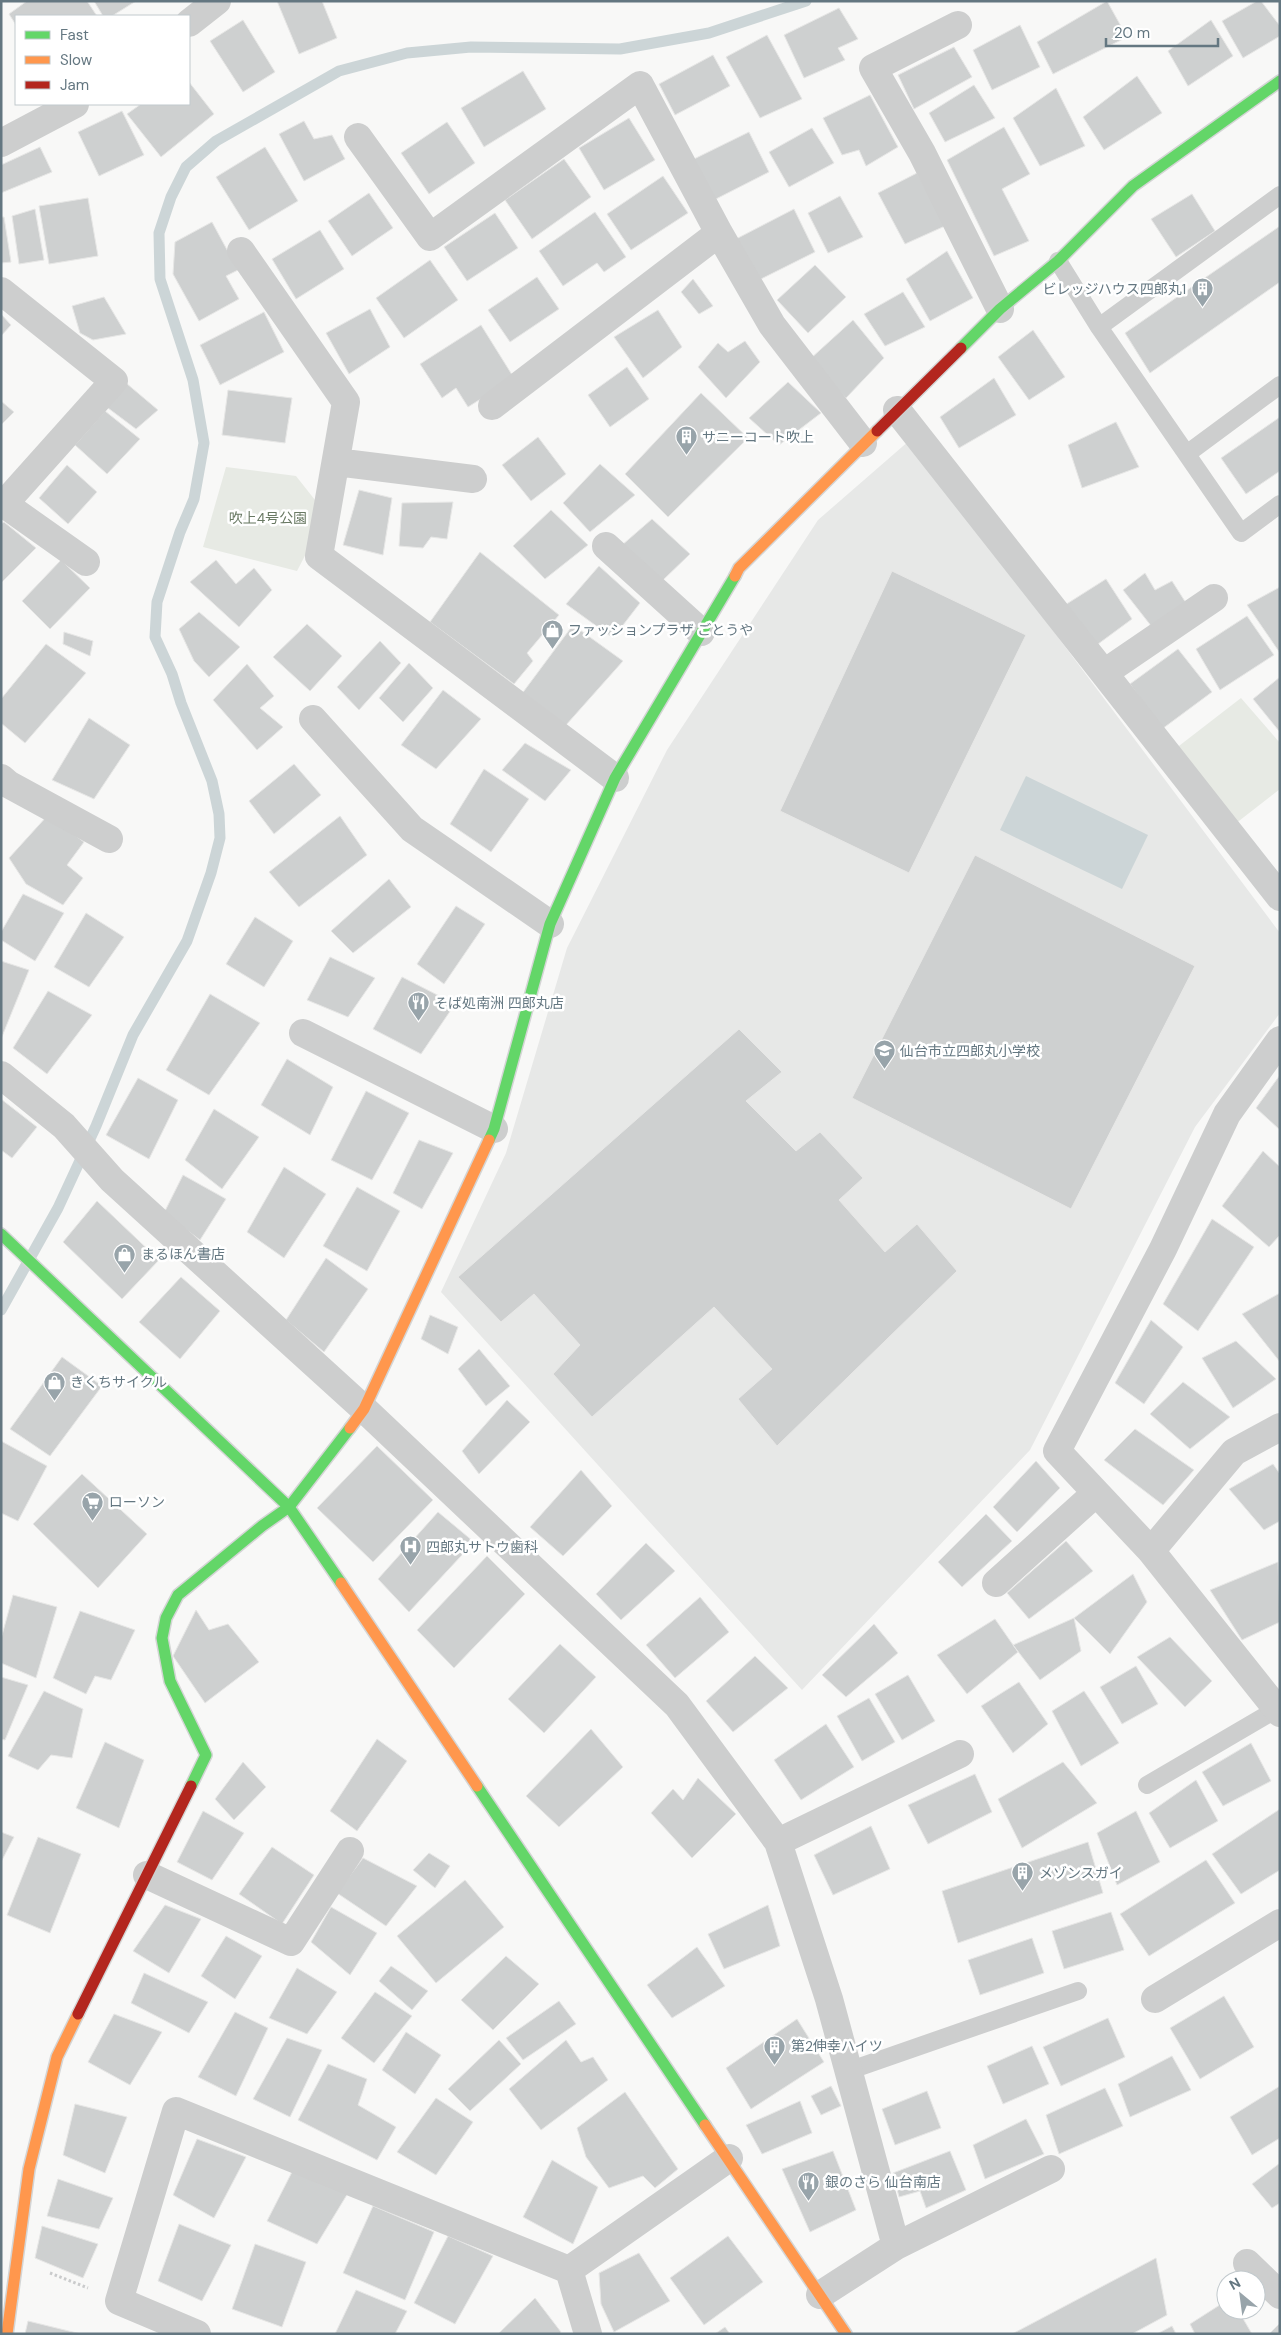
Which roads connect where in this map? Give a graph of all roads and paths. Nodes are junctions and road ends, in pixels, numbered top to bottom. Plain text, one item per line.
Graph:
1 (212, 3) edge
2 (190, 22) edge
3 (958, 25) dead end
4 (1280, 81) edge
5 (73, 105) edge
6 (358, 138) dead end
7 (1, 144) edge
8 (1280, 195) edge
9 (719, 234) junction
10 (241, 251) dead end
11 (1058, 261) junction
12 (1, 291) edge
13 (1000, 309) junction
14 (1099, 326) junction
15 (1280, 385) edge
16 (492, 406) dead end
17 (897, 410) junction
18 (863, 443) junction
19 (1188, 453) junction
20 (336, 462) junction
21 (473, 479) dead end
22 (3, 503) edge
23 (1280, 504) edge
24 (606, 546) dead end
25 (86, 562) dead end
26 (1214, 598) dead end
27 (702, 632) junction
28 (1104, 673) junction
29 (313, 719) dead end
30 (1, 778) edge
31 (614, 778) junction
32 (109, 839) dead end
33 (1274, 879) edge
34 (550, 924) junction
35 (303, 1034) dead end
36 (1280, 1040) edge
37 (1, 1075) edge
38 (494, 1129) junction
39 (1, 1234) edge
40 (364, 1409) junction
41 (1280, 1427) edge
42 (1096, 1493) junction
43 (289, 1507) junction
44 (1152, 1551) junction
45 (996, 1583) dead end
46 (1276, 1703) edge
47 (960, 1754) dead end
48 (1147, 1785) dead end
49 (778, 1842) junction
50 (350, 1851) dead end
51 (147, 1875) junction
52 (1280, 1923) edge
53 (1078, 1991) dead end
54 (1155, 1999) dead end
55 (848, 2071) junction
56 (729, 2158) junction
57 (1051, 2170) dead end
58 (896, 2246) junction
59 (17, 2259) junction
60 (1247, 2263) dead end
61 (569, 2270) junction
62 (820, 2295) junction
63 (1280, 2295) edge
64 (119, 2301) junction
65 (7, 2334) edge
66 (196, 2334) edge
67 (588, 2334) edge
68 (846, 2334) edge

1 - 2 street
3 - 13 street
4 - 11 street
5 - 7 street
6 - 9 street
8 - 14 lane
9 - 16 street
9 - 18 street
10 - 20 street
11 - 13 street
11 - 14 lane
12 - 22 street
13 - 17 street
14 - 19 lane
15 - 19 lane
17 - 18 street
17 - 28 street
18 - 27 street
19 - 23 lane
20 - 21 street
20 - 31 street
22 - 25 street
24 - 27 street
26 - 28 street
27 - 31 street
28 - 33 street
29 - 34 street
30 - 32 street
31 - 34 street
34 - 38 street
35 - 38 street
36 - 42 street
37 - 40 street
38 - 40 street
39 - 43 street
40 - 43 street
40 - 49 street
41 - 44 street
42 - 44 street
42 - 45 street
43 - 51 street
43 - 56 street
44 - 46 street
46 - 48 lane
47 - 49 street
49 - 55 street
50 - 51 street
51 - 59 street
52 - 54 street
53 - 55 lane
55 - 58 street
56 - 61 street
56 - 62 street
57 - 58 street
58 - 62 street
59 - 64 path
59 - 65 street
60 - 63 street
61 - 64 street
61 - 67 street
62 - 68 street
64 - 66 street

